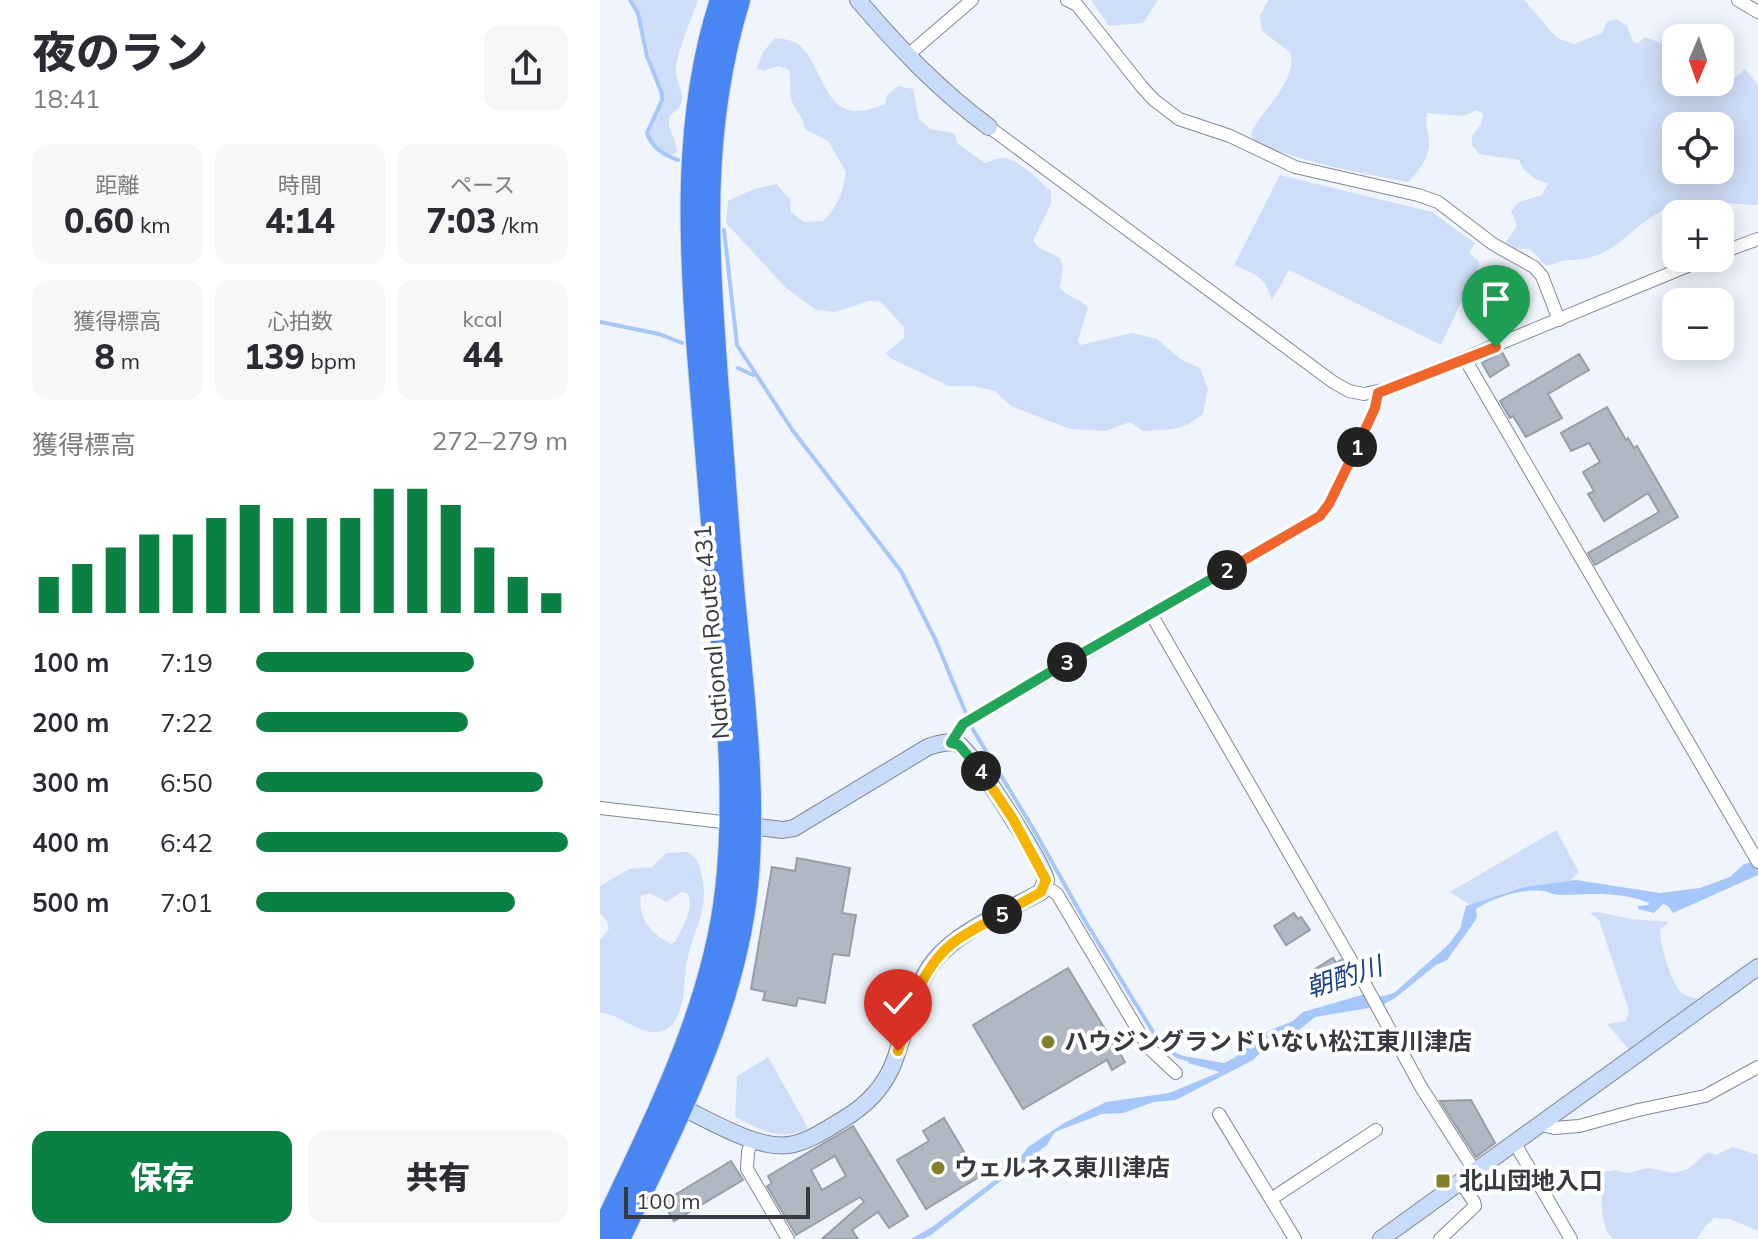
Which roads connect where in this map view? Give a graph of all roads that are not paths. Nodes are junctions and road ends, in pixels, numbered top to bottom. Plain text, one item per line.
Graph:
1 (721, 0) edge
2 (739, 0) edge
3 (858, 0) edge
4 (972, 0) edge
5 (1738, 0) edge
6 (1073, 2) edge
7 (1758, 12) edge
8 (908, 55) junction
9 (989, 127) joint
10 (1758, 239) edge
11 (1734, 248) edge
12 (1674, 272) edge
13 (1559, 320) junction
14 (1465, 359) junction
15 (1378, 393) junction
16 (1151, 614) junction
17 (951, 743) junction
18 (600, 808) edge
19 (740, 824) junction
20 (1758, 862) edge
21 (1045, 886) junction
22 (1758, 967) edge
23 (1758, 1067) edge
24 (1176, 1073) dead end
25 (672, 1103) junction
26 (1219, 1114) dead end
27 (1539, 1124) junction
28 (1376, 1130) dead end
29 (752, 1140) junction
30 (1514, 1142) junction
31 (1474, 1170) junction
32 (1460, 1181) junction
33 (1271, 1199) junction
34 (600, 1236) edge
35 (619, 1239) edge
36 (788, 1239) edge
37 (1295, 1239) edge
38 (1381, 1239) edge
39 (1440, 1239) edge
40 (1571, 1239) edge

1 - 19 highway, National Route 431
2 - 19 highway, National Route 431
3 - 8 street
4 - 8 street
5 - 7 street
6 - 13 street
8 - 9 street
9 - 15 street
10 - 11 street
12 - 13 street
13 - 14 street
14 - 15 street
14 - 20 street
15 - 16 street
16 - 17 street
16 - 31 street
17 - 19 street
17 - 21 street
18 - 19 street
19 - 25 highway, National Route 431
21 - 24 street
21 - 29 street
22 - 27 street
23 - 27 street
25 - 29 street
25 - 34 highway, National Route 431
25 - 35 highway, National Route 431
26 - 33 street
27 - 30 street
28 - 33 street
29 - 36 street
30 - 31 street
30 - 40 street
31 - 32 street
32 - 38 street
32 - 39 street
33 - 37 street

